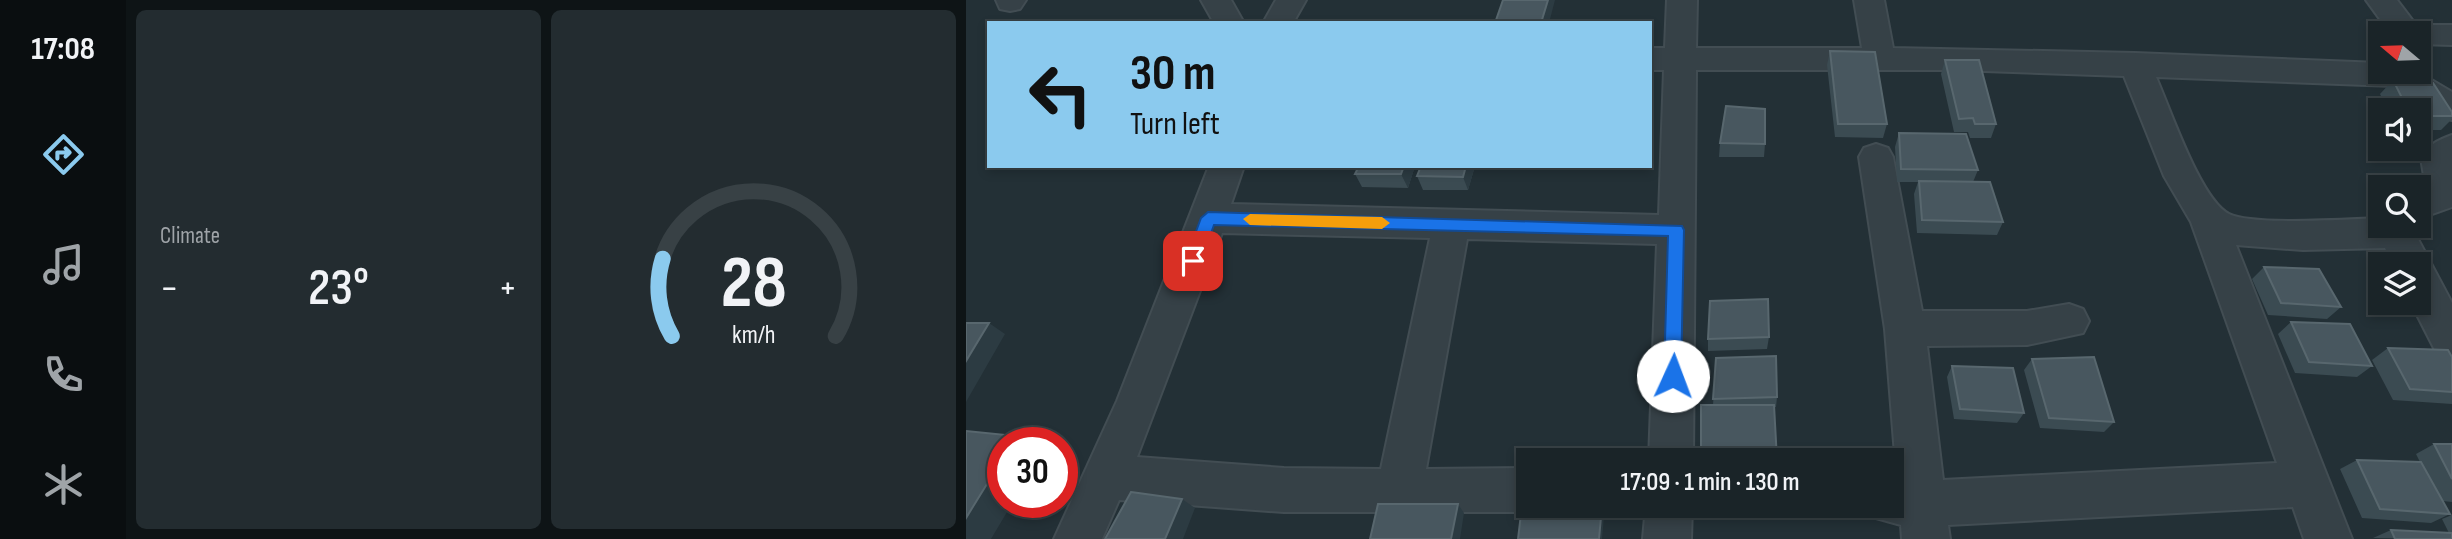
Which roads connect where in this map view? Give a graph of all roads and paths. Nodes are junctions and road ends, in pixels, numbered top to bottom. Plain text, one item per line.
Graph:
1 (1216, 0) edge
2 (1291, 0) edge
3 (1682, 0) edge
4 (1869, 0) edge
5 (2381, 0) edge
6 (1228, 21) edge
7 (1279, 21) edge
8 (2397, 21) edge
9 (2431, 34) edge
10 (2452, 35) edge
11 (1879, 58) junction
12 (1665, 59) edge
13 (2136, 64) junction
14 (2452, 108) edge
15 (2452, 148) edge
16 (1876, 157) dead end
17 (1226, 168) edge
18 (2431, 200) edge
19 (2207, 217) junction
20 (1208, 218) junction
21 (1451, 225) junction
22 (1676, 230) junction
23 (2368, 254) edge
24 (2431, 296) edge
25 (2068, 321) dead end
26 (1905, 329) junction
27 (2452, 343) edge
28 (1671, 448) edge
29 (1108, 477) junction
30 (2309, 484) junction
31 (1516, 490) edge
32 (1399, 492) junction
33 (1913, 515) edge
34 (1669, 518) edge
35 (1078, 539) edge
36 (1667, 539) edge
37 (2329, 539) edge

1 - 6 street
2 - 7 street
3 - 12 street
4 - 11 street
5 - 8 street
9 - 10 street
11 - 12 street
11 - 13 street
12 - 22 street
13 - 14 street
13 - 19 street
15 - 18 street
16 - 26 street
17 - 20 street
19 - 23 street
19 - 30 street
20 - 21 street
20 - 29 street
21 - 22 street
21 - 32 street
22 - 28 street
24 - 27 street
25 - 26 street
26 - 33 street
29 - 32 street
29 - 35 street
30 - 33 street
30 - 37 street
31 - 32 street
34 - 36 street

